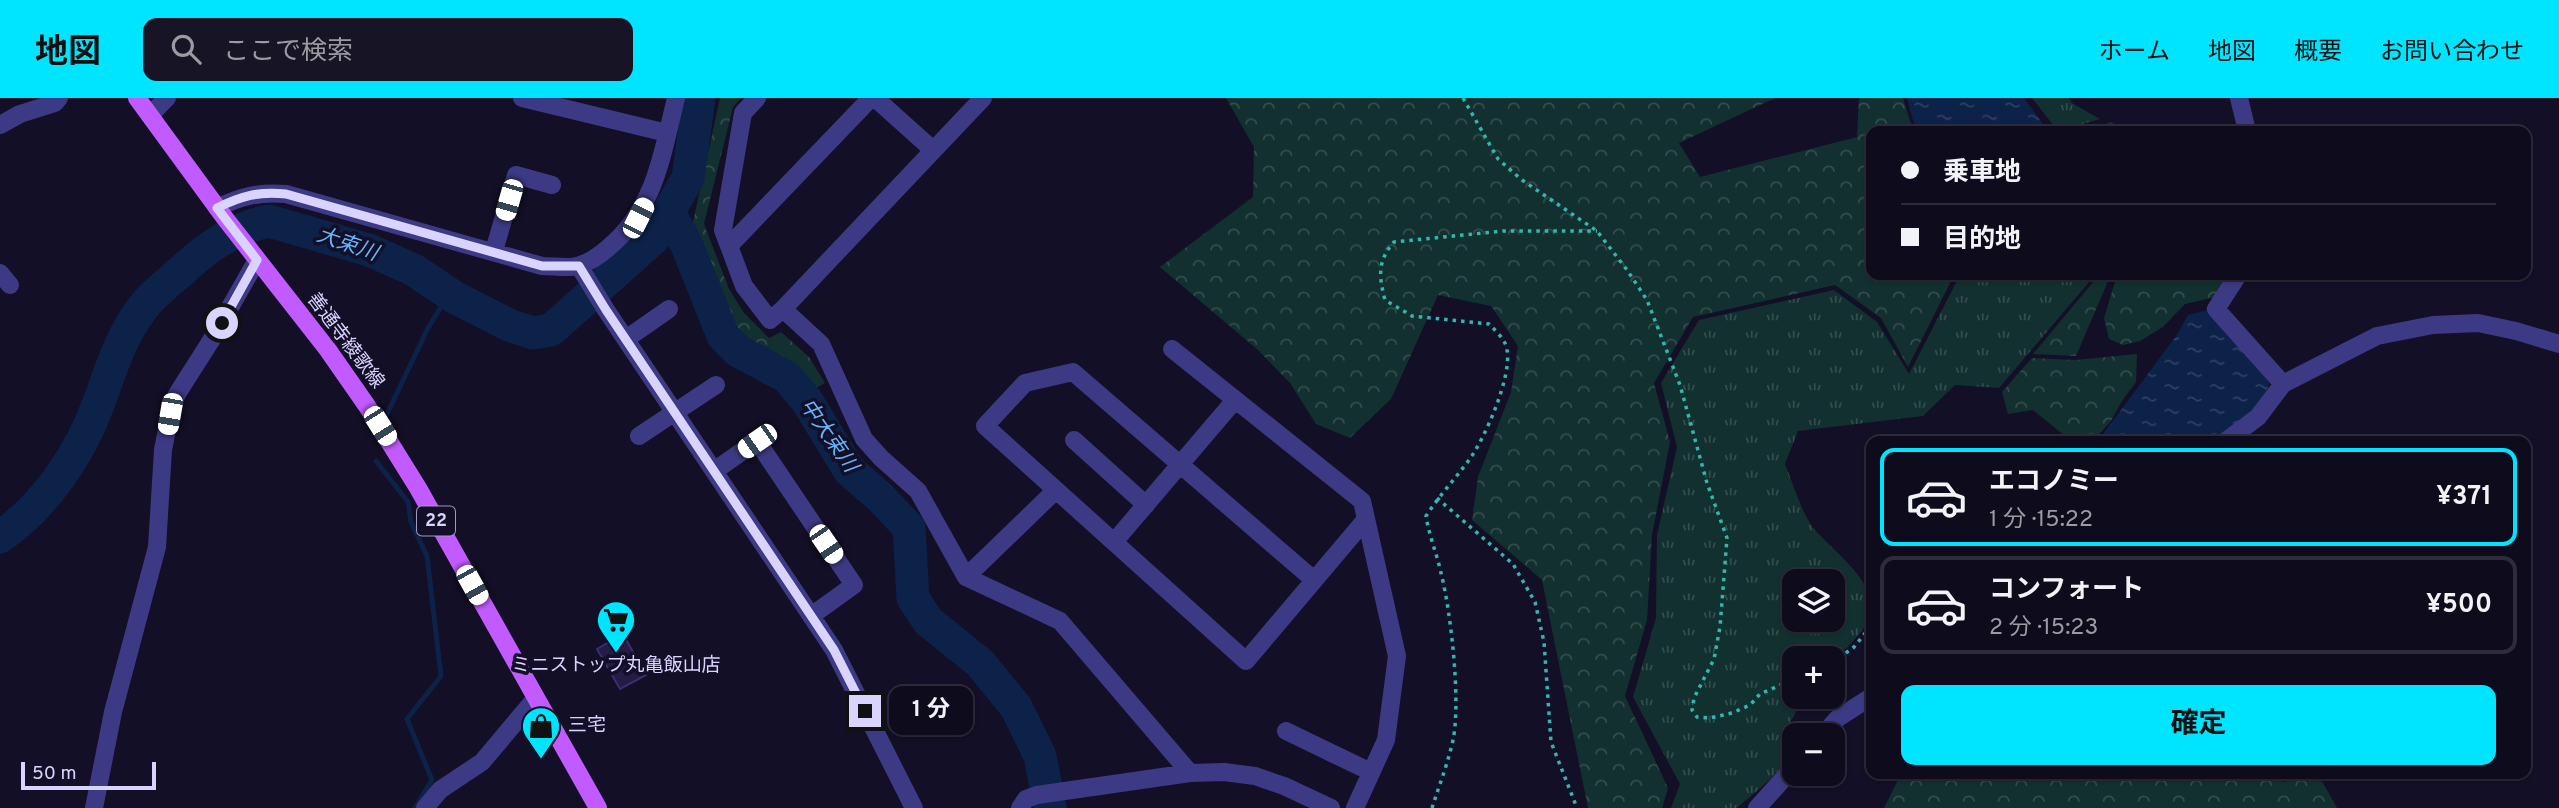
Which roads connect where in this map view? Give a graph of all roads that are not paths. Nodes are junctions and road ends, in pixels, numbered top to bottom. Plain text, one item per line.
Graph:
1 (60, 98) edge
2 (137, 98) edge
3 (167, 98) edge
4 (522, 98) edge
5 (676, 98) edge
6 (757, 98) edge
7 (873, 98) edge
8 (983, 98) edge
9 (2239, 98) edge
10 (150, 115) junction
11 (0, 125) edge
12 (2246, 126) edge
13 (667, 133) junction
14 (933, 150) junction
15 (552, 185) dead end
16 (221, 213) junction
17 (729, 246) junction
18 (494, 251) junction
19 (253, 255) junction
20 (582, 272) junction
21 (2235, 280) edge
22 (669, 309) dead end
23 (783, 309) junction
24 (626, 340) junction
25 (2559, 344) edge
26 (1172, 349) dead end
27 (2283, 384) junction
28 (716, 385) dead end
29 (1235, 400) junction
30 (674, 412) junction
31 (639, 436) dead end
32 (2233, 436) edge
33 (1074, 440) dead end
34 (1181, 464) junction
35 (714, 471) junction
36 (1056, 490) junction
37 (1146, 505) junction
38 (1366, 519) junction
39 (1114, 542) junction
40 (965, 578) junction
41 (1314, 580) junction
42 (811, 616) junction
43 (535, 699) junction
44 (1866, 700) edge
45 (1834, 723) edge
46 (1286, 731) dead end
47 (1371, 772) junction
48 (1190, 773) junction
49 (1782, 780) edge
50 (94, 808) edge
51 (425, 808) edge
52 (598, 808) edge
53 (914, 808) edge
54 (1020, 808) edge
55 (1331, 808) edge
56 (1355, 808) edge
57 (1757, 808) edge

1 - 11 street
2 - 10 main road, 善通寺綾歌線 / 22
3 - 10 street
4 - 13 street
5 - 13 street
6 - 17 street
7 - 14 street
7 - 17 street
8 - 14 street
9 - 12 street
10 - 16 main road, 善通寺綾歌線 / 22
13 - 20 street
14 - 23 street
15 - 18 street
16 - 18 street
16 - 19 main road, 善通寺綾歌線 / 22
17 - 23 street
18 - 20 street
19 - 43 main road, 善通寺綾歌線 / 22
19 - 50 street
20 - 24 street
21 - 27 street
22 - 24 street
23 - 40 street
24 - 30 street
25 - 27 street
26 - 29 street
27 - 32 street
28 - 30 street
29 - 34 street
29 - 38 street
30 - 31 street
30 - 35 street
33 - 37 street
34 - 36 street
34 - 37 street
34 - 41 street
35 - 42 street
35 - 42 street
36 - 39 street
36 - 40 street
37 - 39 street
38 - 41 street
38 - 47 street
39 - 41 street
40 - 48 street
42 - 53 street
43 - 51 street
43 - 52 main road, 善通寺綾歌線 / 22
44 - 45 street
46 - 47 street
47 - 56 street
48 - 54 street
48 - 55 street
49 - 57 street

